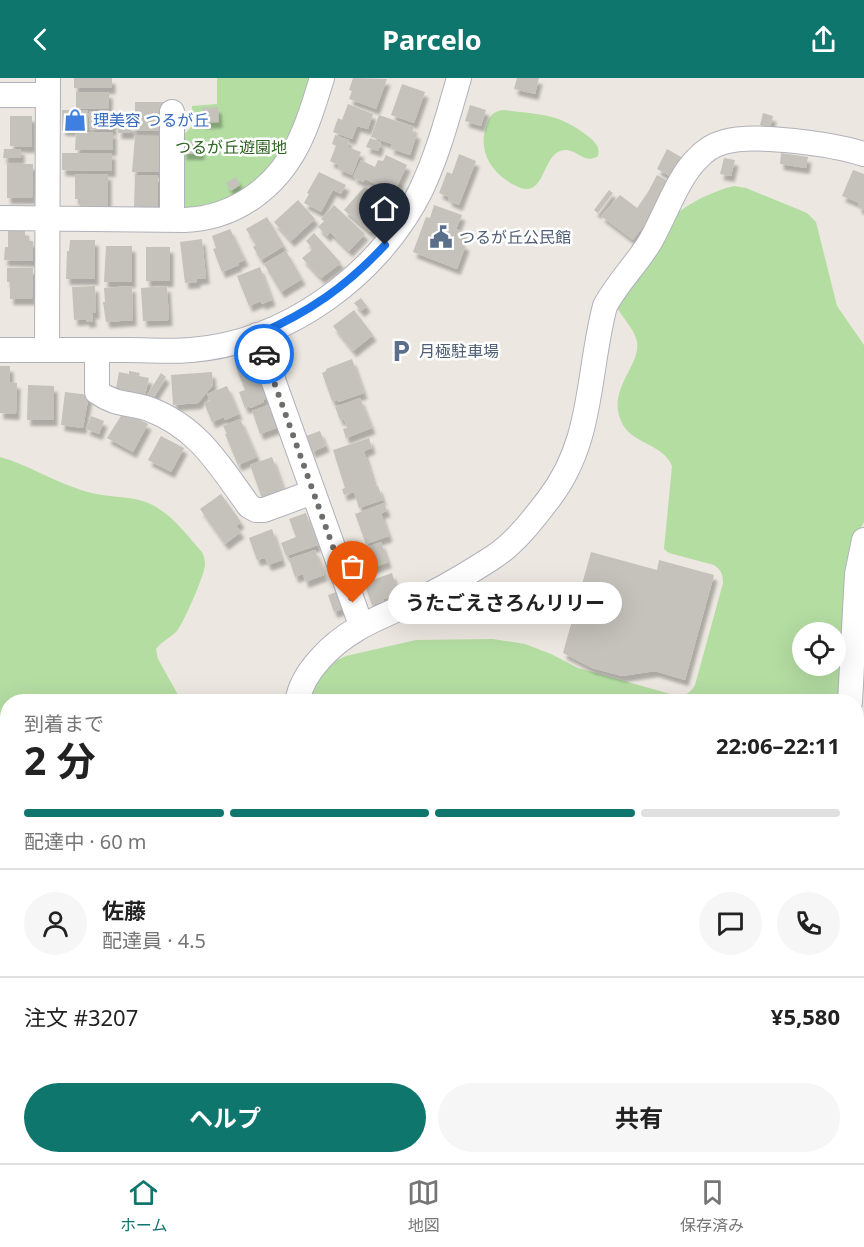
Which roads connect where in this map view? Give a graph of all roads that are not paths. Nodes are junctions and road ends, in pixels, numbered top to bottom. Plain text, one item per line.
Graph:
1 (322, 78) edge
2 (459, 78) edge
3 (48, 87) edge
4 (0, 94) edge
5 (172, 112) dead end
6 (864, 154) edge
7 (0, 218) edge
8 (47, 219) junction
9 (172, 220) junction
10 (257, 335) junction
11 (0, 350) edge
12 (47, 350) junction
13 (97, 350) junction
14 (313, 492) junction
15 (864, 540) edge
16 (361, 625) junction
17 (300, 694) edge
18 (850, 694) edge

1 - 9 street
2 - 10 street
3 - 4 street
3 - 8 street
5 - 9 street
6 - 16 street
7 - 8 street
8 - 9 street
8 - 12 street
10 - 13 street
10 - 14 street
11 - 12 street
12 - 13 street
13 - 14 street
14 - 16 street
15 - 18 street
16 - 17 street

